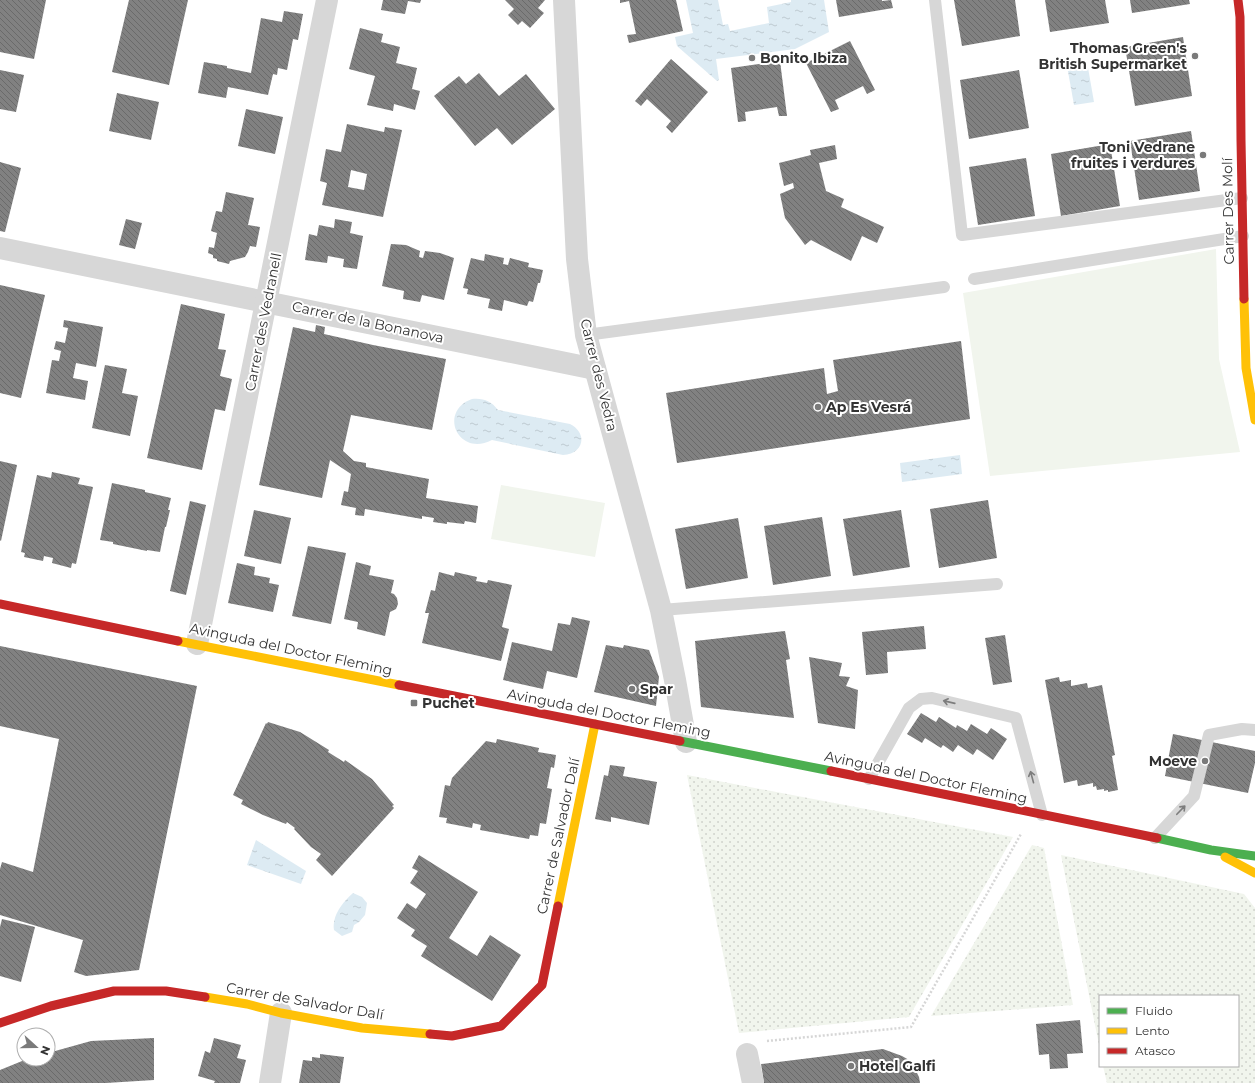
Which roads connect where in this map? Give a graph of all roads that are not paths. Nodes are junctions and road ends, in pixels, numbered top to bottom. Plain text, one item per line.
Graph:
1 (327, 0) edge
2 (564, 0) edge
3 (935, 0) edge
4 (1238, 0) edge
5 (1242, 198) junction
6 (1243, 236) junction
7 (0, 248) edge
8 (974, 279) dead end
9 (944, 287) dead end
10 (267, 301) junction
11 (586, 335) junction
12 (595, 369) junction
13 (1255, 420) edge
14 (997, 584) dead end
15 (0, 604) edge
16 (661, 610) junction
17 (198, 644) junction
18 (595, 724) junction
19 (1255, 730) edge
20 (686, 742) junction
21 (869, 779) junction
22 (1038, 814) junction
23 (1154, 838) junction
24 (1212, 850) junction
25 (1255, 856) edge
26 (1255, 873) edge
27 (281, 1013) junction
28 (0, 1023) edge
29 (748, 1054) road end
30 (270, 1083) edge
31 (753, 1083) edge

1 - 10 street, Carrer des Vedranell
2 - 11 street, Carrer des Vedra
3 - 5 lane
4 - 5 main road, Carrer Des Molí
5 - 6 main road, Carrer Des Molí
6 - 8 lane
6 - 13 main road, Carrer Des Molí
7 - 10 street, Carrer de la Bonanova
9 - 11 lane
10 - 12 street, Carrer de la Bonanova
10 - 17 street, Carrer des Vedranell
11 - 12 street, Carrer des Vedra
12 - 16 street, Carrer des Vedra
14 - 16 lane
15 - 17 main road, Avinguda del Doctor Fleming
16 - 20 street, Carrer des Vedra
17 - 18 main road, Avinguda del Doctor Fleming
18 - 20 main road, Avinguda del Doctor Fleming
18 - 27 main road, Carrer de Salvador Dalí
23 -> 19 lane
20 - 21 main road, Avinguda del Doctor Fleming
21 - 22 main road, Avinguda del Doctor Fleming
22 -> 21 lane
22 - 23 main road, Avinguda del Doctor Fleming
23 - 24 main road, Avinguda del Doctor Fleming
24 - 25 main road, Avinguda del Doctor Fleming
24 - 26 main road, Avinguda del Doctor Fleming
27 - 28 main road, Carrer de Salvador Dalí
27 - 30 street
29 - 31 street

